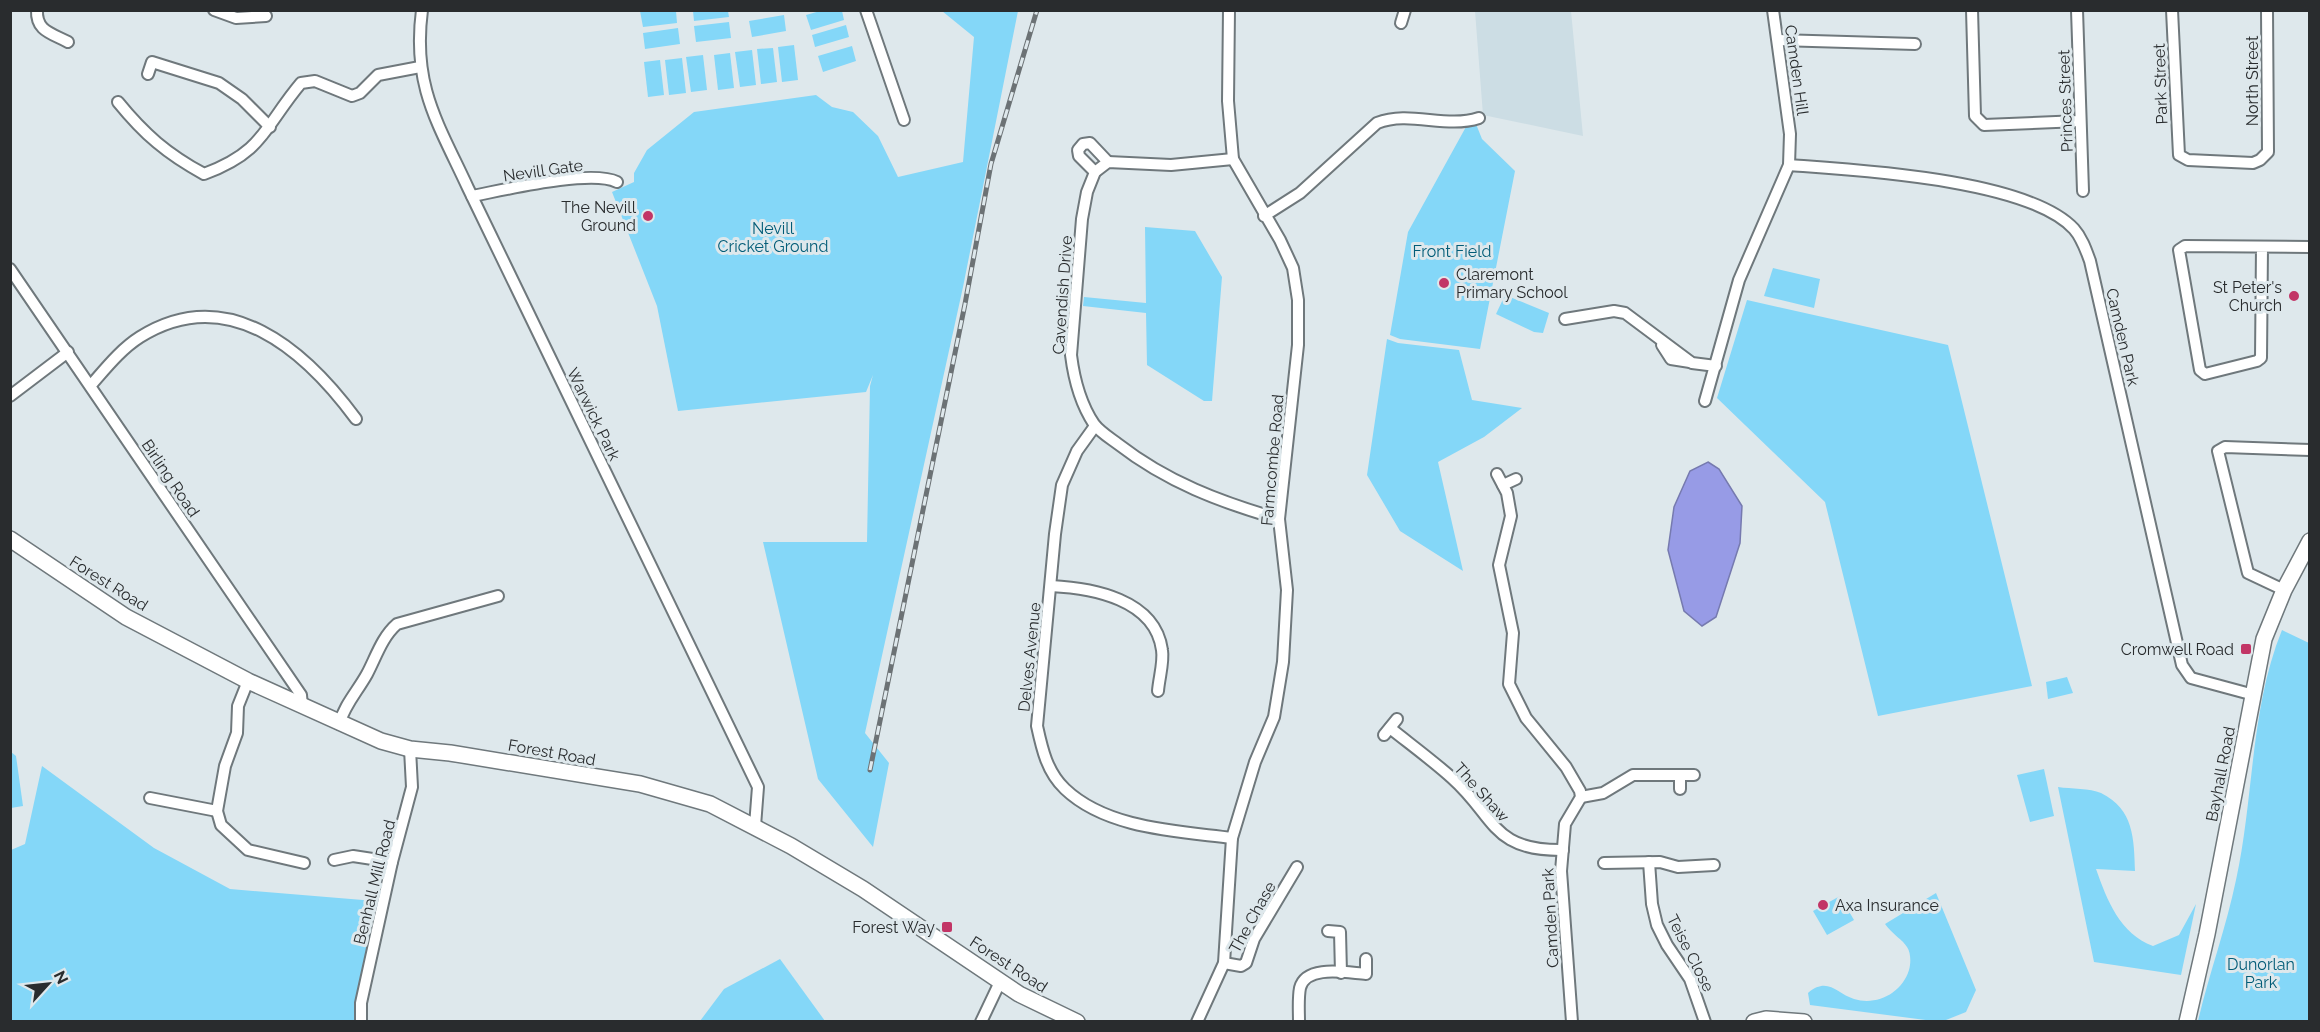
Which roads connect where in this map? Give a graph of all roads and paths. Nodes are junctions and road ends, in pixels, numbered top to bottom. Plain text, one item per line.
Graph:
1 (37, 10) edge
2 (214, 10) edge
3 (422, 10) edge
4 (867, 10) edge
5 (1229, 10) edge
6 (1406, 10) edge
7 (1773, 10) edge
8 (1972, 10) edge
9 (2077, 10) edge
10 (2172, 10) edge
11 (2267, 10) edge
12 (266, 16) dead end
13 (1401, 23) dead end
14 (1778, 40) junction
15 (68, 42) dead end
16 (1915, 45) dead end
17 (420, 67) junction
18 (148, 74) dead end
19 (118, 102) dead end
20 (1479, 118) dead end
21 (904, 120) dead end
22 (2080, 121) junction
23 (270, 127) junction
24 (2268, 152) joint
25 (1233, 159) junction
26 (1108, 162) junction
27 (1789, 165) junction
28 (1095, 172) junction
29 (617, 182) dead end
30 (2083, 191) dead end
31 (472, 196) junction
32 (1264, 216) junction
33 (2262, 247) junction
34 (2310, 247) edge
35 (10, 269) edge
36 (1565, 319) dead end
37 (68, 352) junction
38 (1716, 366) junction
39 (91, 385) junction
40 (10, 396) edge
41 (1705, 401) dead end
42 (357, 419) dead end
43 (1095, 426) junction
44 (2310, 450) edge
45 (1497, 474) dead end
46 (1516, 479) dead end
47 (1503, 485) junction
48 (1279, 519) junction
49 (10, 540) edge
50 (2310, 541) edge
51 (1051, 586) junction
52 (2284, 590) junction
53 (498, 596) dead end
54 (248, 681) junction
55 (1158, 691) dead end
56 (2254, 694) junction
57 (302, 705) junction
58 (339, 724) junction
59 (1391, 727) dead end
60 (410, 749) junction
61 (1680, 776) junction
62 (1694, 776) dead end
63 (1680, 789) dead end
64 (1581, 797) junction
65 (150, 798) dead end
66 (217, 811) junction
67 (754, 826) junction
68 (1232, 838) junction
69 (1563, 850) junction
70 (334, 860) dead end
71 (392, 862) junction
72 (1649, 862) junction
73 (304, 863) dead end
74 (1604, 863) dead end
75 (1714, 864) dead end
76 (1298, 867) dead end
77 (1328, 931) dead end
78 (1365, 959) dead end
79 (1224, 963) junction
80 (1341, 973) junction
81 (1000, 982) junction
82 (1073, 1021) edge
83 (361, 1022) edge
84 (981, 1022) edge
85 (1077, 1022) edge
86 (1197, 1022) edge
87 (1299, 1022) edge
88 (1572, 1022) edge
89 (1706, 1022) edge
90 (1754, 1022) edge
91 (1804, 1022) edge
92 (2187, 1022) edge

1 - 15 street
2 - 12 street
3 - 17 street, Warwick Park
4 - 21 street
5 - 25 street, Farmcombe Road
6 - 13 street
7 - 14 street, Camden Hill
8 - 22 street
9 - 22 street, Princes Street
10 - 24 street, Park Street
11 - 24 street, North Street
14 - 16 street
14 - 27 street, Camden Hill
17 - 23 street
17 - 31 street, Warwick Park
18 - 23 street
19 - 23 street
20 - 32 street
22 - 30 street, Princes Street
25 - 26 street
25 - 32 street, Farmcombe Road
26 - 28 street
26 - 28 street
27 - 38 street
27 - 56 street, Camden Park
28 - 43 street, Cavendish Drive
29 - 31 street, Nevill Gate
31 - 67 street, Warwick Park
32 - 48 street, Farmcombe Road
33 - 33 street
33 - 34 street
35 - 37 street, Birling Road
36 - 38 street
37 - 39 street, Birling Road
37 - 40 street
38 - 41 street
39 - 42 street
39 - 57 street, Birling Road
43 - 48 street, Cavendish Drive
43 - 51 street, Delves Avenue
44 - 52 street
45 - 47 street
46 - 47 street
47 - 64 street
48 - 68 street, Farmcombe Road
49 - 54 street, Forest Road
50 - 52 street, Bayhall Road
51 - 55 street
51 - 68 street, Delves Avenue
52 - 56 street, Bayhall Road
53 - 58 street
54 - 57 street, Forest Road
54 - 66 street
56 - 92 street, Bayhall Road
57 - 58 street, Forest Road
58 - 60 street, Forest Road
59 - 69 street, The Shaw
60 - 67 street, Forest Road
60 - 71 street, Benhall Mill Road
61 - 62 street
61 - 63 street
61 - 64 street
64 - 69 street, Camden Park
65 - 66 street
66 - 73 street
67 - 81 street, Forest Road
68 - 79 street, Farmcombe Road
69 - 88 street, Camden Park
70 - 71 street
71 - 83 street, Benhall Mill Road
72 - 74 street
72 - 75 street
72 - 89 street, Teise Close
76 - 79 street, The Chase
77 - 80 street
78 - 80 street
79 - 86 street, Farmcombe Road
80 - 87 street
81 - 82 street, Forest Road
81 - 84 street
82 - 85 street, Forest Road
90 - 91 street

